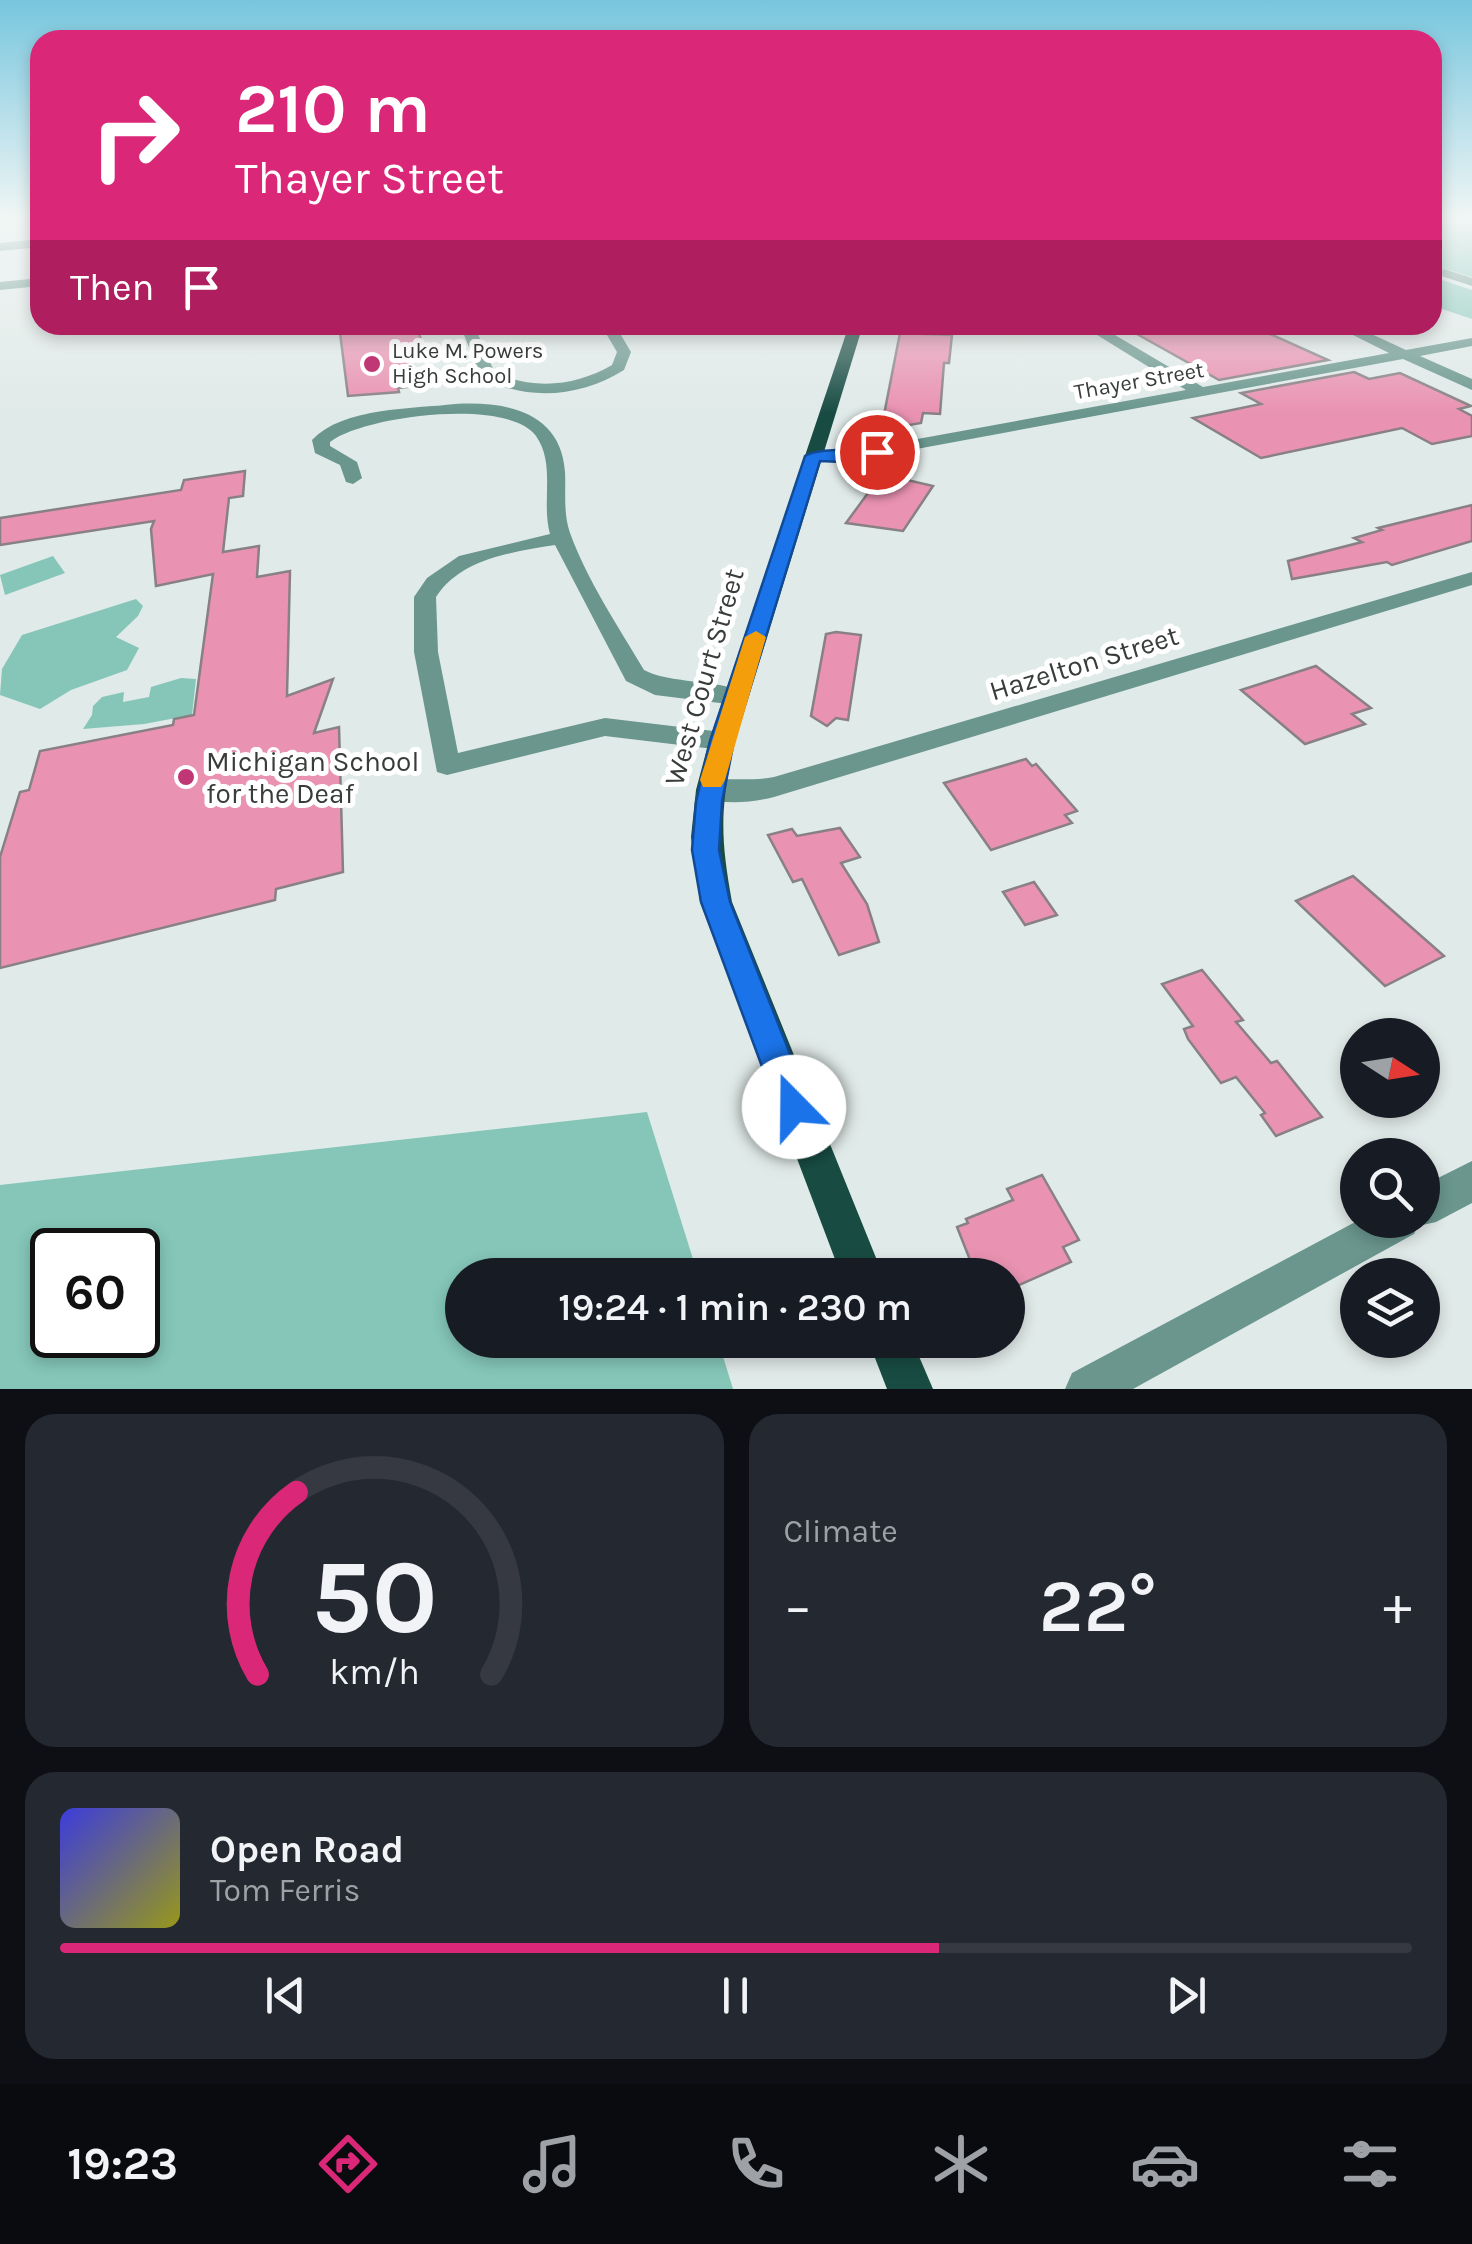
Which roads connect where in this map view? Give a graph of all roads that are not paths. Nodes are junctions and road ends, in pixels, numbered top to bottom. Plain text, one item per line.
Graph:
1 (30, 283) edge
2 (0, 286) edge
3 (471, 335) edge
4 (614, 335) edge
5 (853, 335) edge
6 (1105, 335) edge
7 (1362, 335) edge
8 (1472, 342) edge
9 (1406, 355) junction
10 (517, 386) junction
11 (1472, 386) edge
12 (1203, 393) junction
13 (490, 407) junction
14 (813, 456) junction
15 (353, 478) dead end
16 (563, 538) junction
17 (1472, 578) edge
18 (736, 698) junction
19 (722, 741) junction
20 (710, 790) junction
21 (1472, 1181) edge
22 (1440, 1198) edge
23 (1367, 1238) edge
24 (855, 1258) edge
25 (897, 1358) edge
26 (910, 1389) edge
27 (1088, 1389) edge

1 - 2 street
3 - 10 street
4 - 10 street
5 - 14 main road, West Court Street
6 - 12 street
7 - 9 street
8 - 9 street, Thayer Street
9 - 11 street
9 - 12 street, Thayer Street
10 - 13 street
12 - 14 street, Thayer Street
13 - 15 street
13 - 16 street
14 - 18 main road, West Court Street
16 - 18 street
16 - 19 street
17 - 20 street, Hazelton Street
18 - 19 main road, West Court Street
19 - 20 main road, West Court Street
20 - 24 main road, West Court Street
21 - 22 street
23 - 27 street
25 - 26 main road

